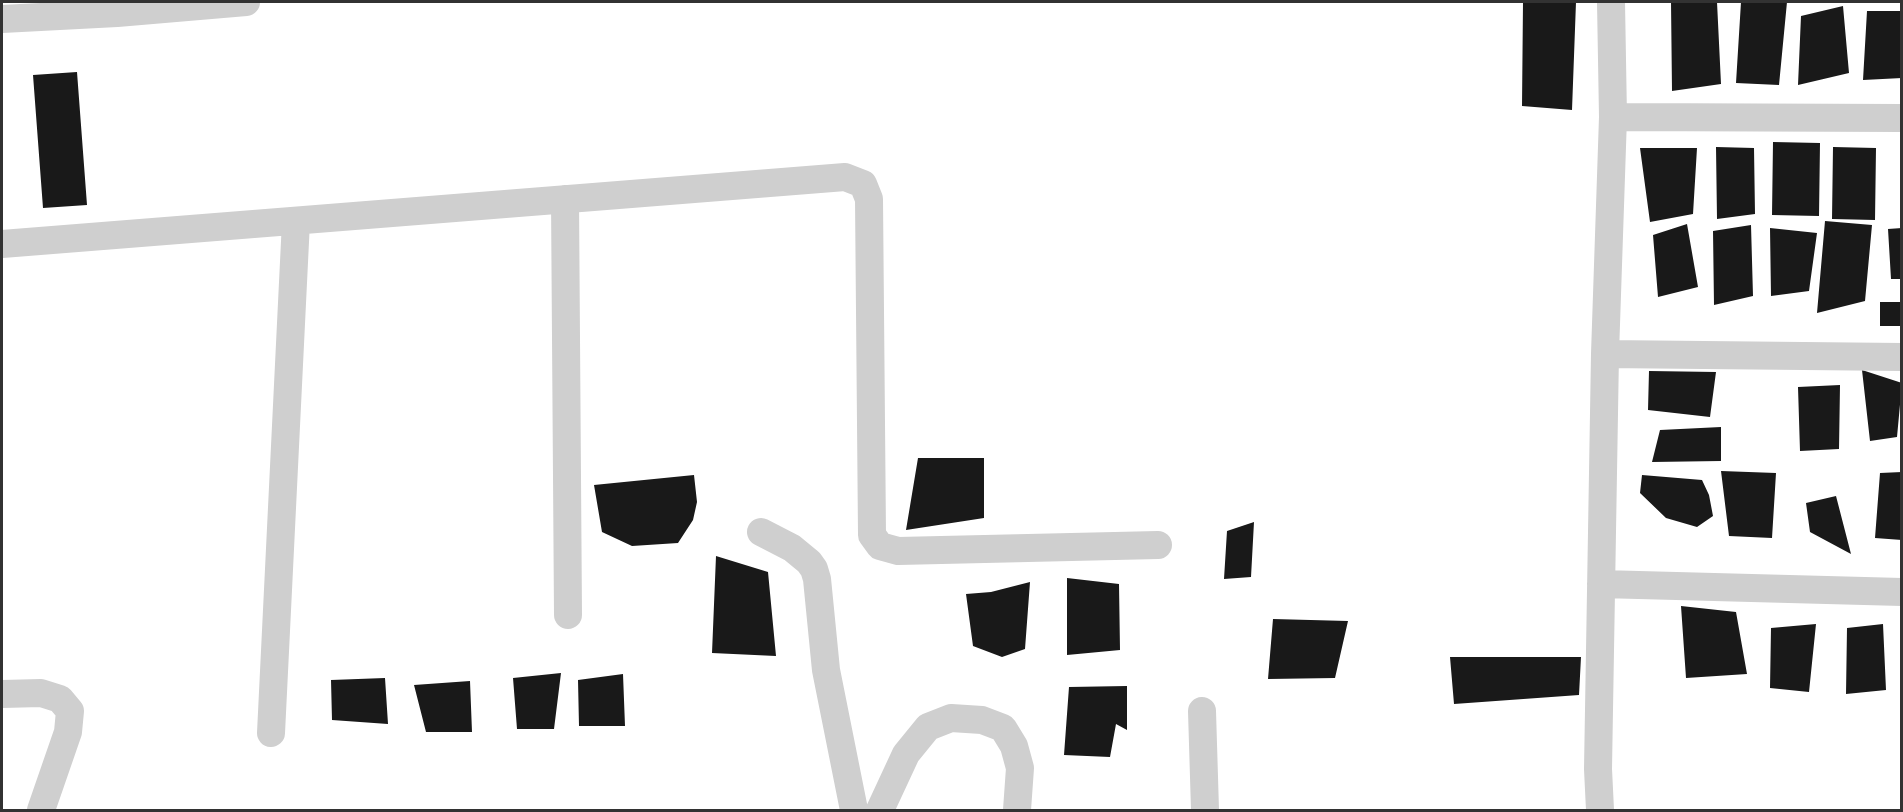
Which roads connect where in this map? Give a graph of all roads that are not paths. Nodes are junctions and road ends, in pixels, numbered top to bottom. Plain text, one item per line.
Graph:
1 (246, 2) edge
2 (1611, 2) edge
3 (2, 20) edge
4 (1613, 117) junction
5 (1902, 118) edge
6 (565, 199) junction
7 (296, 221) junction
8 (2, 244) edge
9 (1605, 354) junction
10 (1902, 357) edge
11 (761, 532) dead end
12 (1158, 545) dead end
13 (1601, 584) junction
14 (1902, 592) edge
15 (568, 615) dead end
16 (2, 694) edge
17 (1202, 711) dead end
18 (272, 733) dead end
19 (41, 810) edge
20 (854, 810) edge
21 (880, 810) edge
22 (1017, 810) edge
23 (1205, 810) edge
24 (1600, 810) edge

1 - 3 street
2 - 4 street
4 - 5 street
4 - 9 street
6 - 7 street
6 - 12 street
6 - 15 street
7 - 8 street
7 - 18 street
9 - 10 street
9 - 13 street
11 - 20 street
13 - 14 street
13 - 24 street
16 - 19 street
17 - 23 street
21 - 22 street

